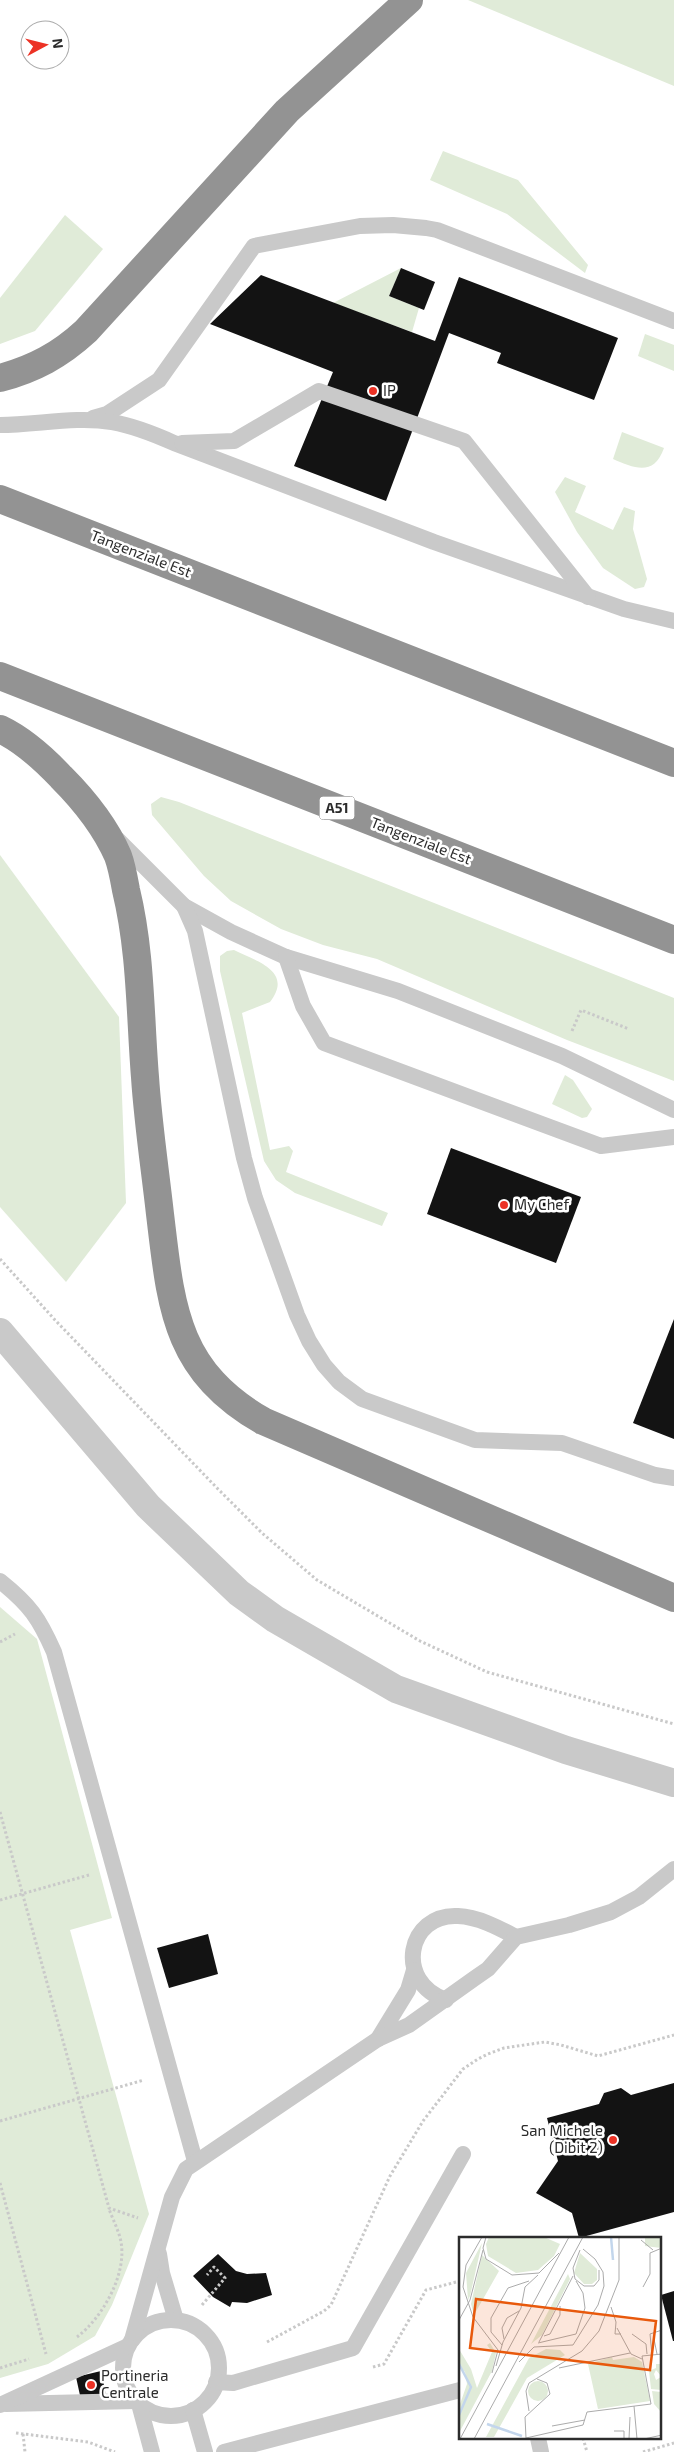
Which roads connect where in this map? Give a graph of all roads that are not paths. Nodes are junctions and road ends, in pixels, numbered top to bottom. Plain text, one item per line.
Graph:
1 (409, 0) edge
2 (674, 321) edge
3 (0, 378) edge
4 (83, 420) junction
5 (0, 425) edge
6 (174, 443) junction
7 (0, 499) edge
8 (588, 596) junction
9 (674, 620) edge
10 (0, 676) edge
11 (0, 728) edge
12 (674, 763) edge
13 (99, 821) junction
14 (184, 906) junction
15 (674, 940) edge
16 (286, 957) junction
17 (674, 1110) edge
18 (674, 1137) edge
19 (0, 1332) edge
20 (674, 1478) edge
21 (0, 1581) edge
22 (674, 1598) edge
23 (674, 1783) edge
24 (674, 1869) edge
25 (516, 1937) junction
26 (414, 1970) junction
27 (446, 2000) junction
28 (378, 2039) junction
29 (463, 2154) dead end
30 (195, 2161) junction
31 (158, 2246) junction
32 (176, 2320) junction
33 (130, 2343) junction
34 (216, 2382) junction
35 (457, 2389) edge
36 (138, 2402) junction
37 (1, 2405) edge
38 (193, 2410) junction
39 (152, 2452) edge
40 (205, 2452) edge
41 (224, 2452) edge

1 - 3 highway
2 - 4 lane
4 - 5 lane
4 - 6 lane
6 - 8 lane
6 - 8 lane
7 - 12 highway, Tangenziale Est
8 - 9 lane
10 - 15 highway, Tangenziale Est / A51
11 - 13 highway
13 - 14 lane
13 - 22 highway
14 - 16 lane
14 - 20 lane
16 - 17 lane
16 - 18 lane
19 - 23 street
21 - 30 lane
24 - 25 lane
25 - 26 lane
25 - 27 lane
26 - 27 lane
26 - 28 lane
27 - 28 lane
28 - 30 lane
29 - 34 lane
30 - 31 lane
31 - 32 lane
31 - 33 lane
32 - 33 lane
32 - 34 lane
33 - 36 lane
33 - 37 lane
34 - 38 lane
35 - 41 lane
36 - 37 lane
36 - 38 lane
36 - 39 lane
38 - 40 lane

